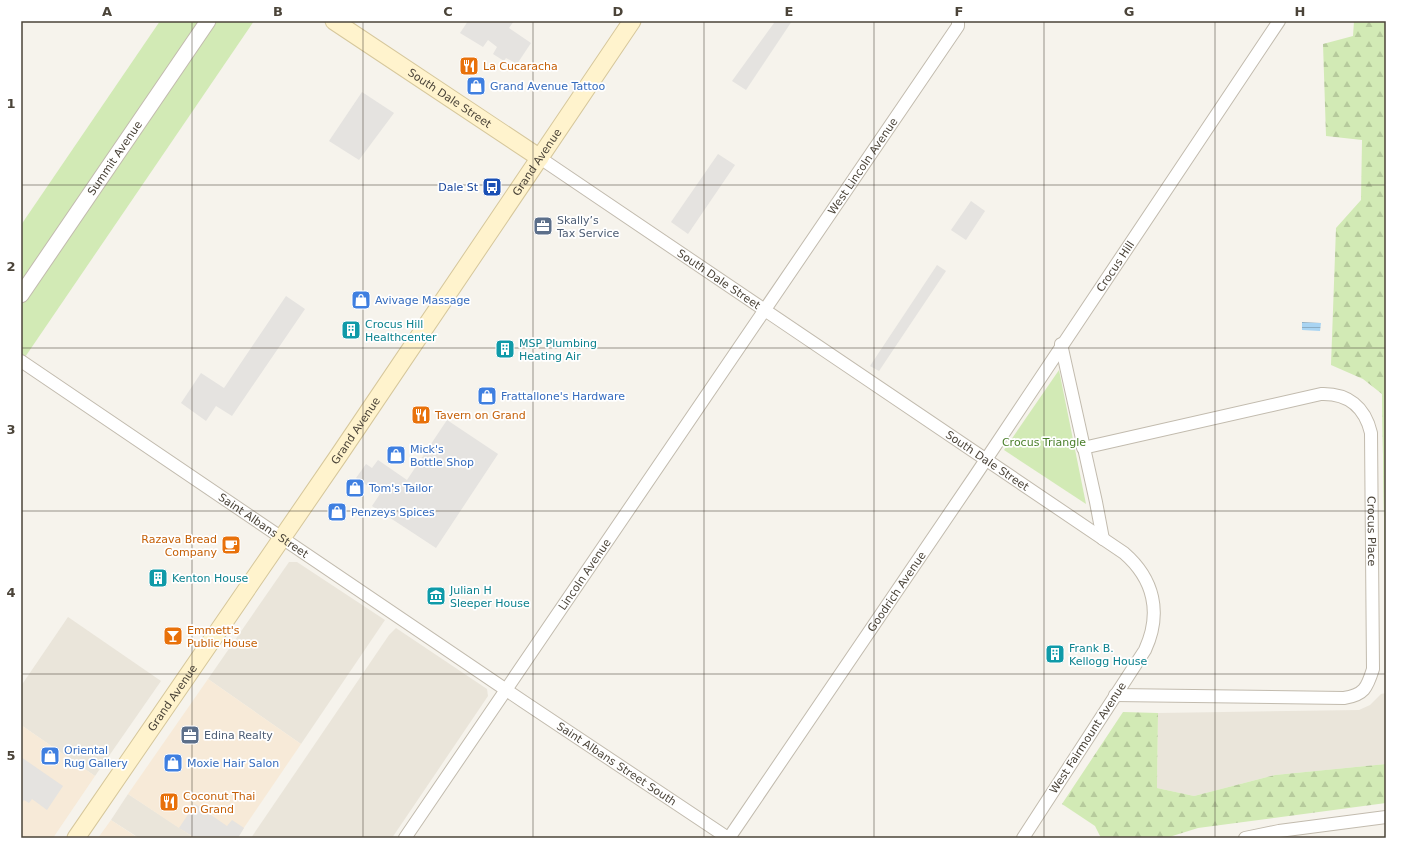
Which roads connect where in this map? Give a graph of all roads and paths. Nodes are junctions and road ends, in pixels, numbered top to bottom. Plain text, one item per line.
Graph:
1 (208, 21) edge
2 (334, 21) edge
3 (632, 21) edge
4 (958, 21) edge
5 (1279, 21) edge
6 (540, 158) junction
7 (21, 295) edge
8 (764, 310) junction
9 (1061, 344) junction
10 (21, 361) edge
11 (1083, 448) junction
12 (985, 459) junction
13 (282, 537) junction
14 (1102, 538) junction
15 (505, 689) junction
16 (1115, 695) junction
17 (1386, 817) edge
18 (76, 838) edge
19 (405, 838) edge
20 (729, 838) edge
21 (1023, 838) edge
22 (1245, 838) edge

1 - 7 street, Summit Avenue
2 - 6 main road, South Dale Street
3 - 6 main road, Grand Avenue
4 - 8 street, West Lincoln Avenue
5 - 9 street, Crocus Hill
6 - 8 street, South Dale Street
6 - 13 main road, Grand Avenue
8 - 12 street, South Dale Street
8 - 15 street, Lincoln Avenue
9 - 11 street
9 - 12 street, Goodrich Avenue
10 - 13 street, Saint Albans Street
11 - 14 street
11 - 16 street, Crocus Place
12 - 14 street, South Dale Street
12 - 20 street, Goodrich Avenue
13 - 15 street, Saint Albans Street
13 - 18 main road, Grand Avenue
14 - 16 street, West Fairmount Avenue
15 - 19 street, Lincoln Avenue
15 - 20 street, Saint Albans Street South
16 - 21 street, West Fairmount Avenue
17 - 22 street

